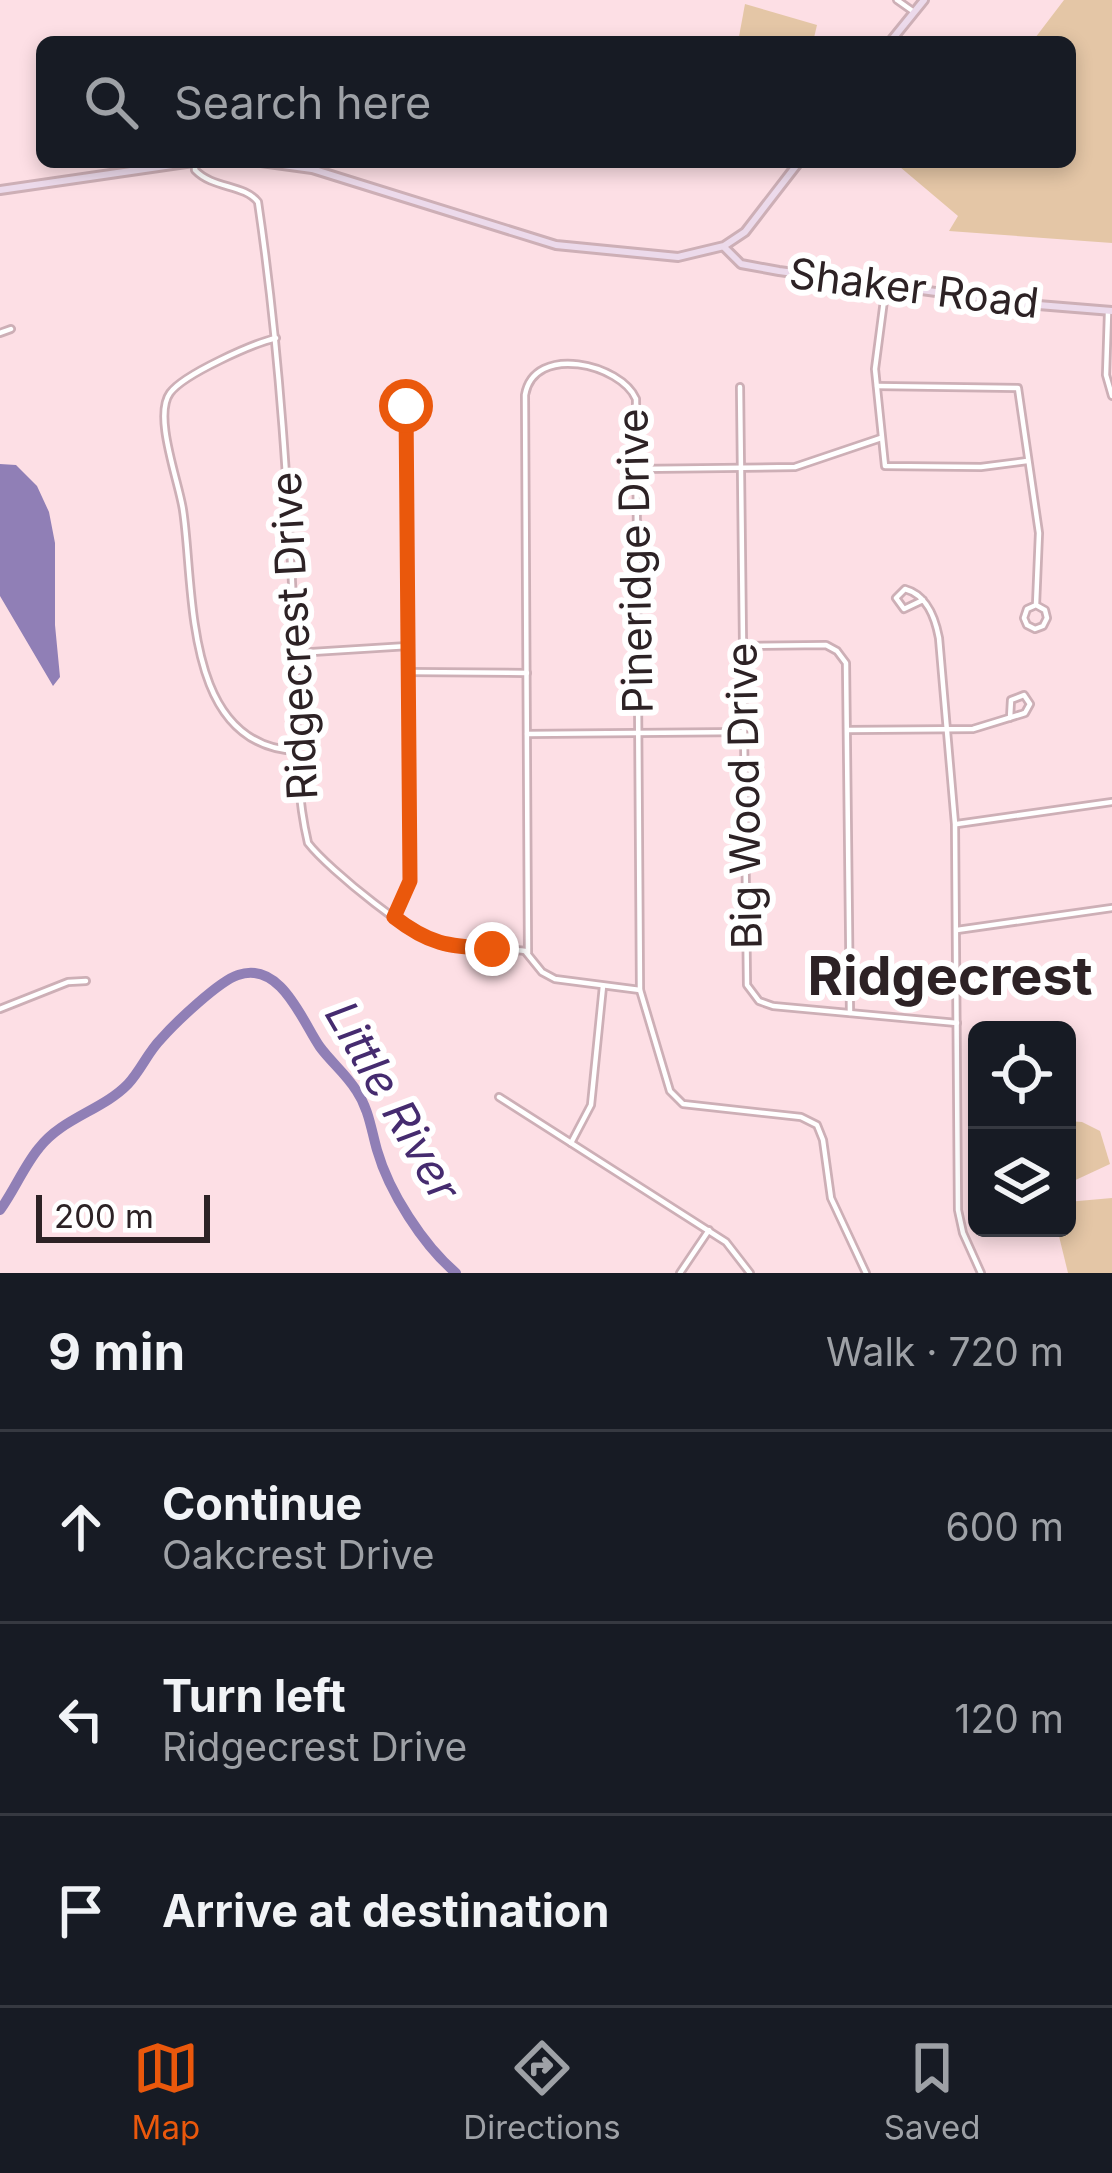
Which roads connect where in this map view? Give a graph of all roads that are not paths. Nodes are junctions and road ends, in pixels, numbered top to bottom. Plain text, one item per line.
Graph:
1 (897, 0) edge
2 (924, 0) edge
3 (914, 12) junction
4 (895, 36) edge
5 (152, 168) edge
6 (196, 168) edge
7 (305, 168) edge
8 (794, 168) edge
9 (0, 190) edge
10 (724, 246) junction
11 (886, 285) junction
12 (1110, 311) edge
13 (11, 329) dead end
14 (0, 333) edge
15 (276, 338) junction
16 (877, 386) junction
17 (740, 387) dead end
18 (1112, 396) edge
19 (406, 406) dead end
20 (881, 438) junction
21 (1029, 460) junction
22 (638, 469) junction
23 (741, 469) junction
24 (923, 600) dead end
25 (1036, 605) dead end
26 (408, 646) junction
27 (742, 646) junction
28 (296, 653) junction
29 (408, 672) junction
30 (527, 674) junction
31 (1010, 718) dead end
32 (849, 730) junction
33 (948, 730) junction
34 (743, 732) junction
35 (639, 733) junction
36 (527, 734) junction
37 (297, 751) junction
38 (1112, 802) edge
39 (955, 824) junction
40 (1112, 908) edge
41 (394, 917) junction
42 (956, 930) junction
43 (528, 952) junction
44 (86, 981) dead end
45 (603, 984) junction
46 (640, 990) junction
47 (0, 1009) edge
48 (850, 1013) junction
49 (957, 1023) junction
50 (499, 1097) dead end
51 (571, 1143) junction
52 (709, 1230) junction
53 (680, 1273) edge
54 (750, 1273) edge
55 (866, 1273) edge
56 (981, 1273) edge

1 - 3 street
2 - 3 main road
3 - 4 main road
5 - 9 main road
6 - 15 street, Ridgecrest Drive
7 - 10 main road
8 - 10 main road
10 - 11 main road, Shaker Road
11 - 12 main road, Shaker Road
11 - 16 street
12 - 18 street
13 - 14 street
15 - 28 street, Ridgecrest Drive
15 - 37 street
16 - 20 street
16 - 21 street
17 - 23 street, Big Wood Drive
19 - 26 street
20 - 21 street
20 - 23 street
21 - 25 street
22 - 23 street
22 - 30 street, Pineridge Drive
22 - 35 street, Pineridge Drive
23 - 27 street, Big Wood Drive
24 - 33 street
26 - 28 street
26 - 29 street
27 - 32 street
27 - 34 street, Big Wood Drive
28 - 37 street, Ridgecrest Drive
29 - 30 street
29 - 41 street
30 - 36 street, Pineridge Drive
31 - 33 street
32 - 33 street
32 - 48 street
33 - 39 street
34 - 35 street
34 - 48 street, Big Wood Drive
35 - 36 street
35 - 46 street, Pineridge Drive
36 - 43 street, Pineridge Drive
37 - 41 street, Ridgecrest Drive
38 - 39 street
39 - 42 street
40 - 42 street
41 - 43 street, Ridgecrest Drive
42 - 49 street
43 - 45 street, Ridgecrest Drive
44 - 47 street
45 - 46 street, Ridgecrest Drive
45 - 51 street
46 - 55 street, Pineridge Drive
48 - 49 street, Big Wood Drive
49 - 56 street
50 - 51 street
51 - 52 street
52 - 53 street
52 - 54 street

